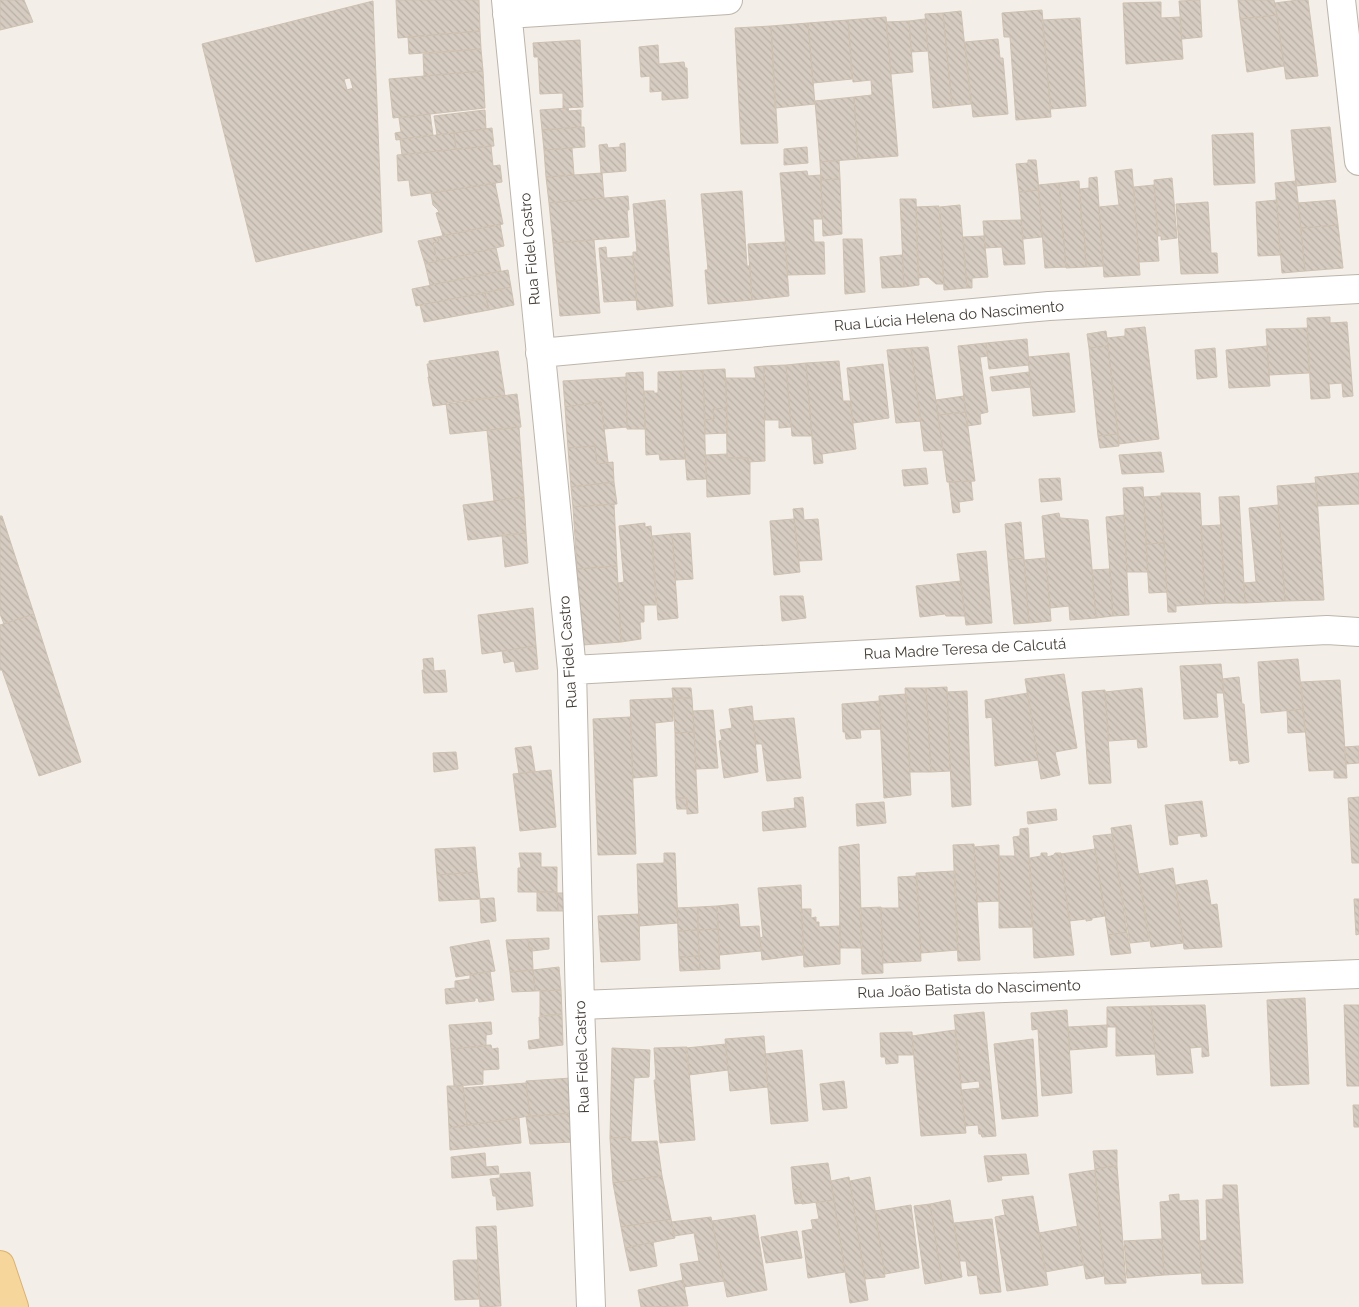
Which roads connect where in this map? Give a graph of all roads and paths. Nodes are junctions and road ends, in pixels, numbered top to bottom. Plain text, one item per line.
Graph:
1 (728, 0) edge
2 (1341, 0) edge
3 (507, 7) edge
4 (1359, 161) edge
5 (1359, 289) edge
6 (540, 353) junction
7 (1359, 632) edge
8 (572, 670) junction
9 (1359, 974) edge
10 (580, 1005) junction
11 (0, 1265) edge
12 (14, 1307) edge
13 (591, 1307) edge

1 - 3 street
2 - 4 street
3 - 6 street, Rua Fidel Castro
5 - 6 street, Rua Lúcia Helena do Nascimento
6 - 8 street, Rua Fidel Castro
7 - 8 street, Rua Madre Teresa de Calcutá
8 - 10 street, Rua Fidel Castro
9 - 10 street, Rua João Batista do Nascimento
10 - 13 street, Rua Fidel Castro
11 - 12 main road

